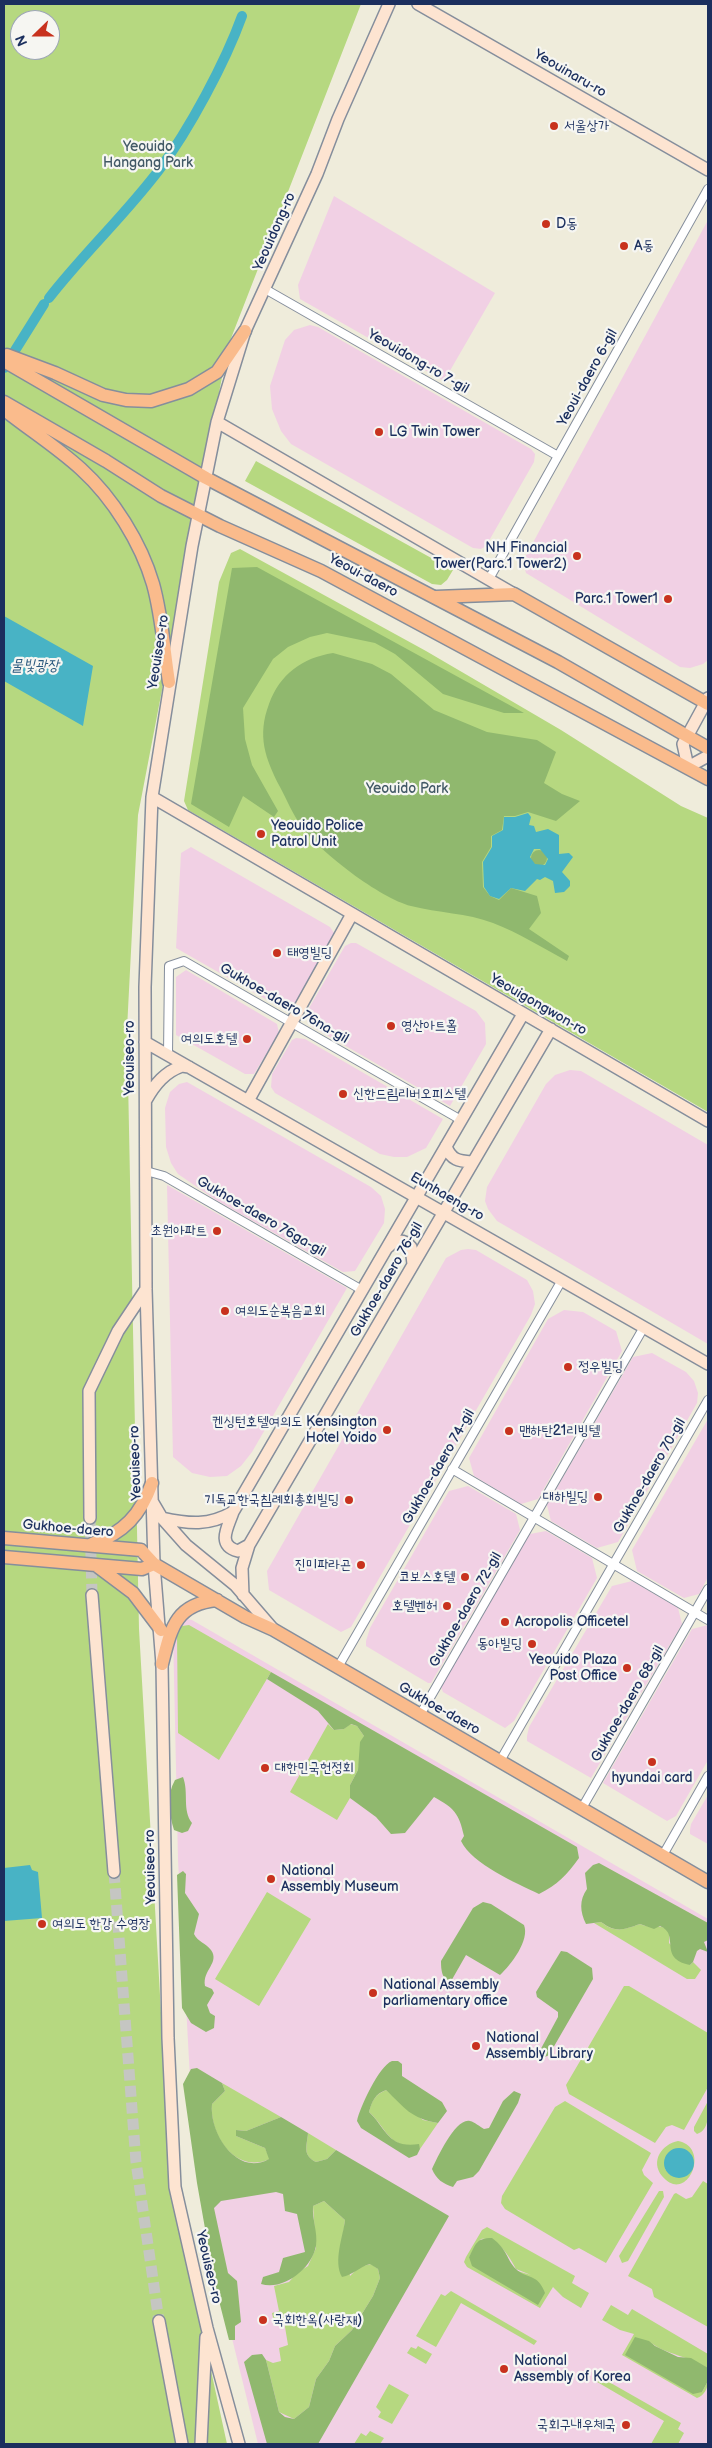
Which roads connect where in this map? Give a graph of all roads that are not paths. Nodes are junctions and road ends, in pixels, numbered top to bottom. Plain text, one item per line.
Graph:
1 (389, 4) edge
2 (418, 4) edge
3 (708, 170) edge
4 (708, 189) edge
5 (265, 289) junction
6 (245, 331) junction
7 (4, 354) edge
8 (4, 361) edge
9 (4, 402) edge
10 (4, 409) edge
11 (216, 422) junction
12 (558, 456) junction
13 (206, 478) junction
14 (198, 515) junction
15 (489, 579) junction
16 (514, 594) junction
17 (434, 598) junction
18 (169, 682) junction
19 (707, 702) edge
20 (688, 736) junction
21 (708, 748) edge
22 (708, 756) edge
23 (688, 767) junction
24 (708, 778) edge
25 (152, 797) junction
26 (352, 914) junction
27 (523, 1014) junction
28 (292, 1023) junction
29 (551, 1029) junction
30 (145, 1042) junction
31 (168, 1054) junction
32 (189, 1067) junction
33 (146, 1101) junction
34 (248, 1101) junction
35 (461, 1120) junction
36 (708, 1121) edge
37 (446, 1146) junction
38 (473, 1162) junction
39 (146, 1172) junction
40 (417, 1197) junction
41 (444, 1213) junction
42 (385, 1251) junction
43 (413, 1264) junction
44 (562, 1280) junction
45 (146, 1289) junction
46 (362, 1290) junction
47 (644, 1327) junction
48 (708, 1364) edge
49 (708, 1400) edge
50 (452, 1469) junction
51 (152, 1483) junction
52 (152, 1501) junction
53 (233, 1512) junction
54 (534, 1517) junction
55 (90, 1518) tunnel mouth
56 (162, 1518) junction
57 (4, 1538) edge
58 (249, 1545) junction
59 (87, 1546) junction
60 (4, 1557) edge
61 (154, 1564) junction
62 (614, 1564) junction
63 (95, 1565) junction
64 (708, 1589) edge
65 (92, 1595) tunnel mouth
66 (244, 1595) junction
67 (217, 1600) junction
68 (695, 1612) junction
69 (708, 1620) edge
70 (161, 1630) junction
71 (274, 1630) junction
72 (162, 1664) junction
73 (338, 1667) junction
74 (420, 1714) junction
75 (500, 1761) junction
76 (708, 1776) edge
77 (582, 1808) junction
78 (662, 1855) junction
79 (114, 1872) tunnel mouth
80 (708, 1882) edge
81 (160, 2321) tunnel mouth
82 (207, 2328) junction
83 (182, 2444) edge
84 (201, 2444) edge
85 (239, 2444) edge

1 - 5 main road, Yeouidong-ro
2 - 3 main road, Yeouinaru-ro
4 - 12 street, Yeoui-daero 6-gil
5 - 6 main road, Yeouidong-ro
5 - 12 street, Yeouidong-ro 7-gil
6 - 7 main road
6 - 11 main road, Yeouidong-ro
8 - 13 main road, Yeoui-daero
9 - 14 main road, Yeoui-daero
10 - 18 main road
11 - 13 main road, Yeouidong-ro
11 - 15 main road
12 - 15 street, Yeoui-daero 6-gil
13 - 14 main road, Yeouiseo-ro
13 - 17 main road, Yeoui-daero
14 - 18 main road, Yeouiseo-ro
14 - 23 main road, Yeoui-daero
15 - 16 main road
16 - 17 main road
16 - 19 main road
17 - 20 main road, Yeoui-daero
18 - 25 main road, Yeouiseo-ro
19 - 20 main road
20 - 21 main road, Yeoui-daero
20 - 23 main road
22 - 23 main road
23 - 24 main road, Yeoui-daero
25 - 26 main road, Yeouigongwon-ro
25 - 30 main road, Yeouiseo-ro
26 - 27 main road, Yeouigongwon-ro
26 - 28 main road
27 - 29 main road, Yeouigongwon-ro
27 - 35 main road, Gukhoe-daero 76-gil
28 - 31 street, Gukhoe-daero 76na-gil
28 - 34 main road
28 - 35 street, Gukhoe-daero 76na-gil
29 - 36 main road, Yeouigongwon-ro
29 - 38 main road, Gukhoe-daero 76-gil
30 - 31 main road, Eunhaeng-ro
30 - 33 main road, Yeouiseo-ro
31 - 32 main road, Eunhaeng-ro
32 - 33 main road
32 - 34 main road, Eunhaeng-ro
33 - 39 main road, Yeouiseo-ro
34 - 40 main road, Eunhaeng-ro
35 - 37 main road, Gukhoe-daero 76-gil
37 - 38 main road
37 - 40 main road, Gukhoe-daero 76-gil
38 - 41 main road, Gukhoe-daero 76-gil
39 - 45 main road, Yeouiseo-ro
39 - 46 street, Gukhoe-daero 76ga-gil
40 - 41 main road, Eunhaeng-ro
40 - 42 main road, Gukhoe-daero 76-gil
41 - 43 main road, Gukhoe-daero 76-gil
41 - 44 main road, Eunhaeng-ro
42 - 43 main road
42 - 46 main road, Gukhoe-daero 76-gil
43 - 58 main road, Gukhoe-daero 76-gil
44 - 47 main road, Eunhaeng-ro
44 - 50 street, Gukhoe-daero 74-gil
45 - 51 main road, Yeouiseo-ro
45 - 55 main road
46 - 53 main road, Gukhoe-daero 76-gil
47 - 48 main road, Eunhaeng-ro
47 - 54 street, Gukhoe-daero 72-gil
49 - 62 street, Gukhoe-daero 70-gil
50 - 54 street
50 - 73 street, Gukhoe-daero 74-gil
51 - 52 main road, Yeouiseo-ro
51 - 59 main road
52 - 56 main road
52 - 61 main road, Yeouiseo-ro
53 - 56 main road
53 - 58 main road, Gukhoe-daero 76-gil
54 - 62 street
54 - 74 street, Gukhoe-daero 72-gil
56 - 66 main road
57 - 59 main road, Gukhoe-daero
58 - 66 main road, Gukhoe-daero 76-gil
59 - 61 main road, Gukhoe-daero
60 - 63 main road
61 - 63 main road
61 - 67 main road, Gukhoe-daero
61 - 70 main road, Yeouiseo-ro
62 - 68 street
62 - 75 street, Gukhoe-daero 70-gil
63 - 70 main road
64 - 68 street, Gukhoe-daero 68-gil
65 - 79 main road
66 - 71 main road
67 - 71 main road, Gukhoe-daero
67 - 72 main road
68 - 69 street
68 - 77 street, Gukhoe-daero 68-gil
70 - 72 main road, Yeouiseo-ro
71 - 73 main road, Gukhoe-daero
72 - 82 main road, Yeouiseo-ro
73 - 74 main road, Gukhoe-daero
74 - 75 main road, Gukhoe-daero
75 - 77 main road, Gukhoe-daero
76 - 78 street
77 - 78 main road, Gukhoe-daero
78 - 80 main road, Gukhoe-daero
81 - 83 main road
82 - 84 main road
82 - 85 main road, Yeouiseo-ro

